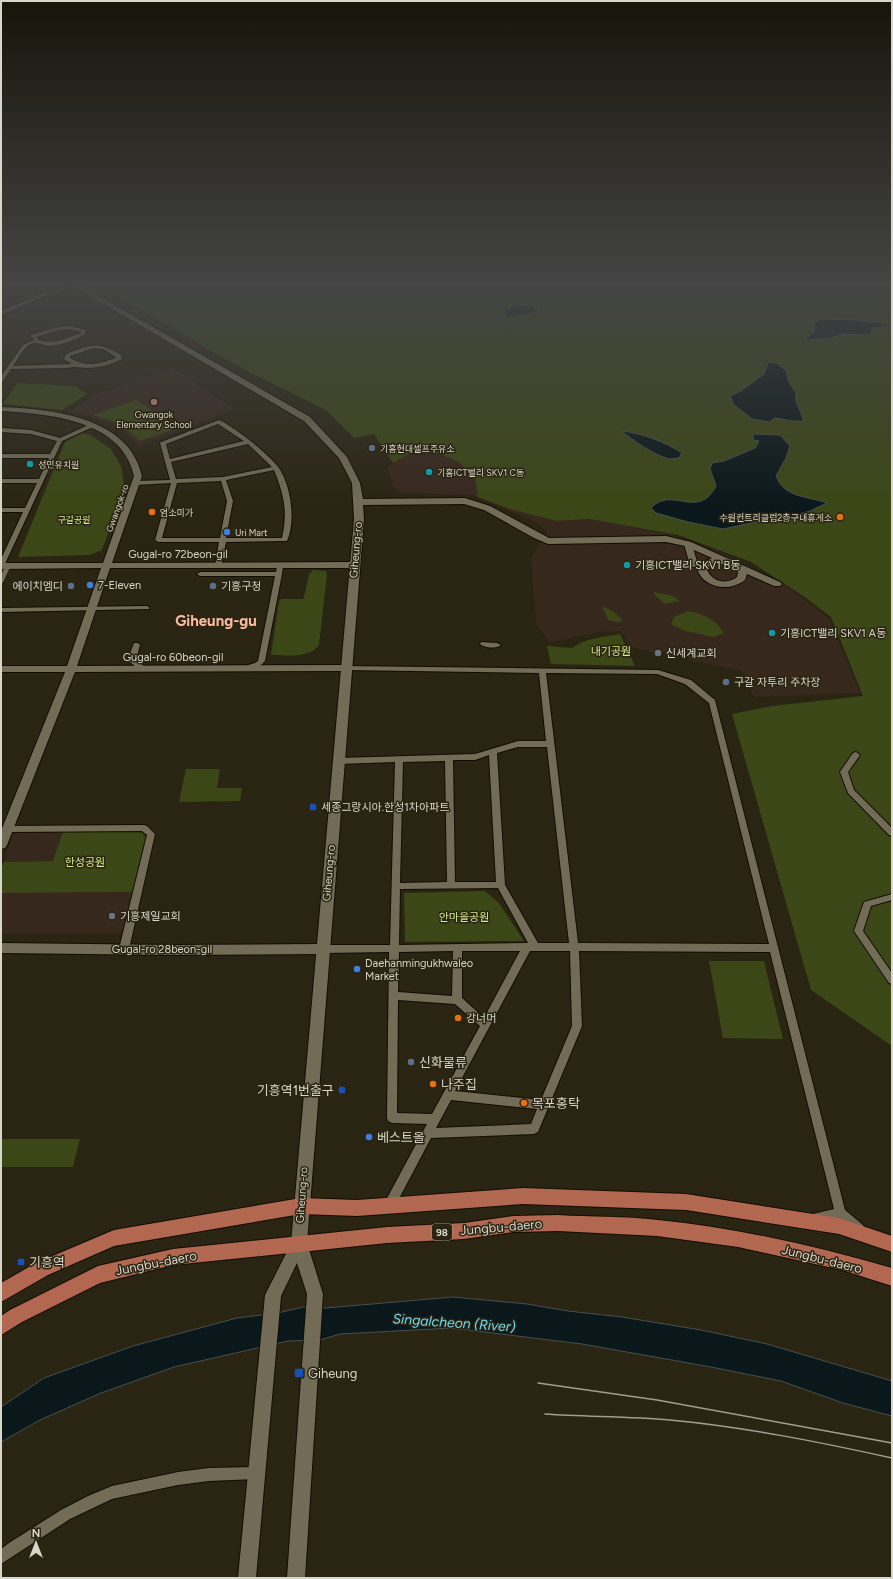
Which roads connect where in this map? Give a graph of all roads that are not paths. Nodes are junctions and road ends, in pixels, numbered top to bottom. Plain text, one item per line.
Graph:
1 (14, 360) edge
2 (68, 360) edge
3 (116, 360) edge
4 (204, 360) edge
5 (76, 364) junction
6 (8, 368) junction
7 (1, 380) edge
8 (1, 409) edge
9 (93, 425) junction
10 (1, 430) edge
11 (60, 440) junction
12 (250, 442) junction
13 (1, 456) edge
14 (52, 456) junction
15 (168, 461) junction
16 (276, 468) junction
17 (223, 479) junction
18 (1, 481) edge
19 (41, 481) junction
20 (174, 482) junction
21 (136, 483) junction
22 (358, 502) junction
23 (1, 510) edge
24 (27, 510) junction
25 (222, 540) junction
26 (688, 544) junction
27 (694, 565) dead end
28 (3, 566) edge
29 (107, 566) junction
30 (218, 566) junction
31 (355, 566) junction
32 (279, 570) junction
33 (200, 574) dead end
34 (1, 581) edge
35 (777, 584) dead end
36 (147, 608) dead end
37 (92, 609) junction
38 (1, 610) edge
39 (483, 644) dead end
40 (498, 644) dead end
41 (136, 645) dead end
42 (346, 668) junction
43 (1, 669) edge
44 (71, 669) junction
45 (144, 669) junction
46 (246, 669) junction
47 (542, 670) junction
48 (551, 744) junction
49 (493, 752) junction
50 (856, 755) dead end
51 (399, 758) junction
52 (449, 759) junction
53 (339, 761) junction
54 (8, 829) junction
55 (892, 833) edge
56 (1, 845) edge
57 (452, 885) junction
58 (501, 885) junction
59 (397, 886) junction
60 (892, 897) edge
61 (531, 947) junction
62 (1, 948) edge
63 (394, 948) junction
64 (458, 948) junction
65 (574, 948) junction
66 (774, 948) junction
67 (124, 949) junction
68 (323, 949) junction
69 (892, 980) edge
70 (393, 996) junction
71 (457, 1000) junction
72 (485, 1024) junction
73 (447, 1095) junction
74 (544, 1105) junction
75 (434, 1119) junction
76 (427, 1133) junction
77 (301, 1206) junction
78 (389, 1206) junction
79 (840, 1213) junction
80 (806, 1221) junction
81 (868, 1236) junction
82 (299, 1243) junction
83 (892, 1244) edge
84 (892, 1277) edge
85 (1, 1293) edge
86 (1, 1326) edge
87 (256, 1473) junction
88 (1, 1557) edge
89 (247, 1578) edge
90 (296, 1578) edge

1 - 6 street
2 - 5 street
3 - 5 street
4 - 22 main road, Giheung-ro
5 - 6 street
6 - 7 street
8 - 9 street, Gwangok-ro
9 - 11 street
9 - 21 street, Gwangok-ro
10 - 11 street
11 - 14 street
12 - 15 street
12 - 15 street
12 - 16 street
13 - 14 street
14 - 19 street
15 - 20 street
16 - 17 street
16 - 25 street
17 - 20 street
17 - 25 street
18 - 19 street
19 - 24 street
20 - 21 street
20 - 25 street
21 - 29 street, Gwangok-ro
22 - 26 main road
22 - 31 main road, Giheung-ro
23 - 24 street
24 - 28 street
25 - 30 street
26 - 27 street
26 - 35 main road
28 - 29 street, Gugal-ro 72beon-gil
28 - 34 street
29 - 30 street, Gugal-ro 72beon-gil
29 - 37 street
30 - 32 street, Gugal-ro 72beon-gil
31 - 32 street, Gugal-ro 72beon-gil
31 - 42 main road, Giheung-ro
32 - 33 street
32 - 46 street
36 - 37 street
37 - 38 street
37 - 44 street
39 - 40 street
41 - 45 street
42 - 46 street, Gugal-ro 60beon-gil
42 - 47 street
42 - 53 main road, Giheung-ro
43 - 44 street, Gugal-ro 60beon-gil
44 - 45 street, Gugal-ro 60beon-gil
44 - 54 street
45 - 46 street, Gugal-ro 60beon-gil
47 - 48 street
47 - 66 street
48 - 49 street
48 - 65 street
49 - 52 street
49 - 58 street
50 - 55 street
51 - 52 street
51 - 53 street
51 - 59 street
52 - 57 street
53 - 68 main road, Giheung-ro
54 - 56 street
54 - 67 street
57 - 58 street
57 - 59 street
58 - 61 street
59 - 63 street
60 - 69 street
61 - 64 street
61 - 65 street
61 - 72 street
62 - 67 street, Gugal-ro 28beon-gil
63 - 64 street
63 - 68 street
63 - 70 street
64 - 71 street
65 - 66 street
65 - 74 street
66 - 79 street
67 - 68 street, Gugal-ro 28beon-gil
68 - 77 main road, Giheung-ro
70 - 71 street
70 - 75 street
71 - 72 street
72 - 73 street
73 - 74 street
73 - 75 street
74 - 76 street
75 - 76 street
76 - 78 street
77 - 78 main road
77 - 82 main road, Giheung-ro
77 - 85 main road
78 - 80 main road
79 - 80 street
79 - 81 street
80 - 81 main road
81 - 83 main road
82 - 84 main road, Jungbu-daero / 98
82 - 86 main road, Jungbu-daero / 98
82 - 87 street
82 - 90 street
87 - 88 street
87 - 89 street

